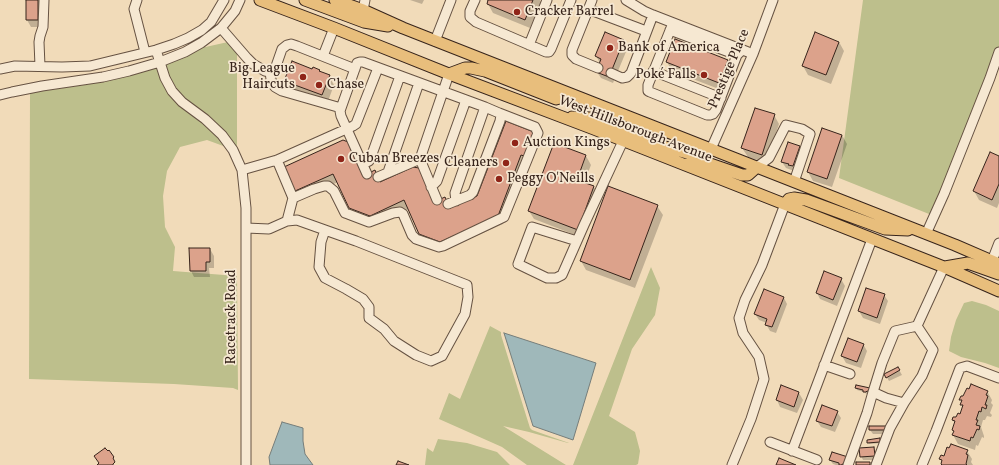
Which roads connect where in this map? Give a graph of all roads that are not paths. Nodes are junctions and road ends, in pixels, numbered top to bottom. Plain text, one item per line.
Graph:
1 (44, 0) edge
2 (137, 0) edge
3 (224, 0) edge
4 (240, 0) edge
5 (260, 0) edge
6 (305, 0) edge
7 (335, 0) edge
8 (346, 0) edge
9 (451, 0) edge
10 (475, 0) edge
11 (547, 0) edge
12 (570, 0) edge
13 (626, 0) edge
14 (773, 0) edge
15 (269, 2) edge
16 (590, 4) edge
17 (361, 6) edge
18 (652, 15) junction
19 (672, 26) junction
20 (221, 28) junction
21 (334, 28) junction
22 (403, 28) junction
23 (646, 31) junction
24 (435, 40) junction
25 (529, 45) junction
26 (156, 50) junction
27 (146, 52) junction
28 (999, 52) edge
29 (740, 53) junction
30 (753, 54) junction
31 (323, 56) junction
32 (160, 62) junction
33 (40, 66) junction
34 (378, 68) junction
35 (598, 68) dead end
36 (0, 69) edge
37 (355, 69) junction
38 (654, 71) junction
39 (270, 72) junction
40 (611, 73) dead end
41 (449, 74) junction
42 (400, 76) junction
43 (419, 83) junction
44 (443, 91) junction
45 (0, 95) edge
46 (574, 95) junction
47 (721, 98) junction
48 (466, 100) junction
49 (485, 107) junction
50 (341, 108) junction
51 (499, 112) junction
52 (559, 116) junction
53 (347, 128) junction
54 (623, 141) junction
55 (711, 149) junction
56 (420, 159) junction
57 (277, 160) junction
58 (363, 164) junction
59 (683, 165) junction
60 (757, 167) junction
61 (242, 170) junction
62 (388, 172) junction
63 (367, 174) dead end
64 (378, 178) dead end
65 (794, 182) junction
66 (431, 187) junction
67 (293, 198) junction
68 (437, 200) dead end
69 (785, 204) junction
70 (287, 220) junction
71 (246, 228) junction
72 (325, 230) junction
73 (921, 232) junction
74 (872, 239) junction
75 (577, 241) junction
76 (999, 243) edge
77 (996, 262) edge
78 (944, 267) junction
79 (999, 274) edge
80 (999, 291) edge
81 (917, 326) junction
82 (824, 365) junction
83 (850, 374) dead end
84 (999, 378) edge
85 (873, 392) junction
86 (904, 403) junction
87 (770, 442) dead end
88 (792, 451) junction
89 (817, 460) dead end
90 (246, 465) edge
91 (732, 465) edge
92 (848, 465) edge
93 (876, 465) edge
94 (922, 465) edge

1 - 33 street
2 - 27 street
3 - 26 street
4 - 20 street
5 - 15 main road, West Hillsborough Avenue
6 - 22 main road
7 - 17 main road, West Hillsborough Avenue
8 - 17 main road
9 - 24 street
10 - 25 street
11 - 25 street
12 - 25 street
13 - 18 street
14 - 30 street, Prestige Place
15 - 21 main road, West Hillsborough Avenue
16 - 23 street
16 - 35 street
17 - 22 main road, West Hillsborough Avenue
18 - 19 street
18 - 23 street
19 - 29 street
19 - 38 street
20 - 32 street
20 - 39 street
21 - 31 street
21 - 41 main road, West Hillsborough Avenue
22 - 24 main road, West Hillsborough Avenue
23 - 40 street
24 - 46 main road, West Hillsborough Avenue
26 - 27 street
26 - 32 street
27 - 33 street
28 - 73 street
29 - 30 street
29 - 47 street
30 - 55 street, Prestige Place
31 - 37 street
31 - 39 street
32 - 45 street
32 - 61 street
33 - 36 street
34 - 37 street
34 - 42 street
34 - 53 street
37 - 50 street
38 - 47 street
38 - 47 street
39 - 50 street
41 - 44 street
41 - 46 main road
41 - 52 main road, West Hillsborough Avenue
42 - 43 street
42 - 58 street
43 - 44 street
43 - 62 street
44 - 48 street
44 - 56 street
46 - 55 main road, West Hillsborough Avenue
48 - 49 street
48 - 66 street
49 - 51 street
49 - 51 street
50 - 53 street
51 - 67 street
52 - 54 main road, West Hillsborough Avenue
52 - 55 main road
53 - 57 street
53 - 58 street
54 - 59 main road, West Hillsborough Avenue
54 - 75 street
55 - 60 main road, West Hillsborough Avenue
56 - 62 street
56 - 66 street
57 - 61 street
57 - 67 street
58 - 63 street
59 - 60 main road
59 - 69 main road, West Hillsborough Avenue
60 - 65 main road, West Hillsborough Avenue
60 - 65 street
61 - 71 street, Racetrack Road
62 - 64 street
65 - 73 main road, West Hillsborough Avenue
66 - 68 street
67 - 70 street
69 - 73 main road
69 - 74 main road, West Hillsborough Avenue
69 - 91 street
70 - 71 street
70 - 72 street
71 - 90 street, Racetrack Road
72 - 72 street
73 - 77 main road, West Hillsborough Avenue
74 - 78 main road, West Hillsborough Avenue
74 - 82 street
75 - 75 street
76 - 77 street
78 - 79 main road
78 - 80 main road, West Hillsborough Avenue
78 - 81 street
81 - 85 street
81 - 86 street
82 - 83 street
82 - 88 street
84 - 94 street
85 - 86 street
85 - 92 street
86 - 93 street
87 - 88 street
88 - 89 street

